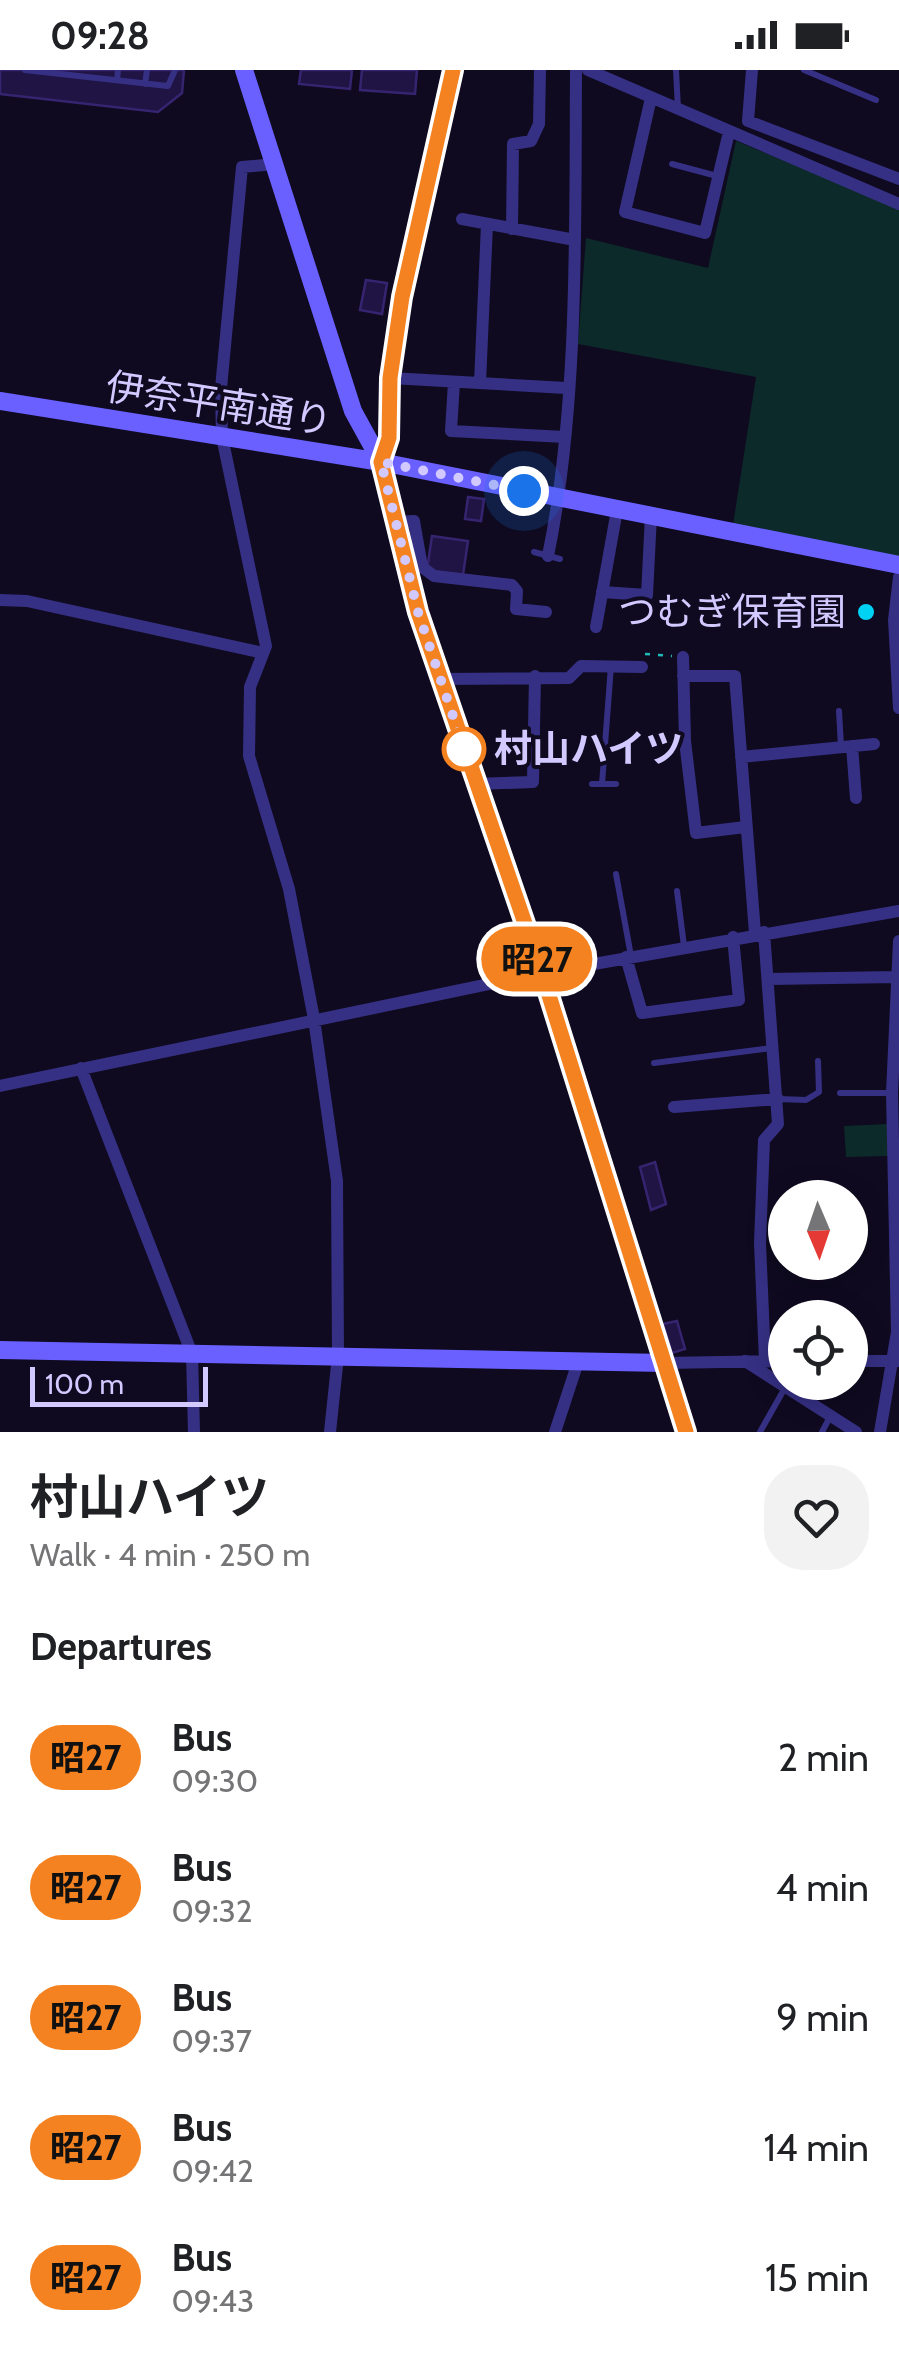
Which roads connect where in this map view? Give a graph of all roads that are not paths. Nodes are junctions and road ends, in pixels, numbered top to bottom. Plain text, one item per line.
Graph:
1 (26, 70) edge
2 (118, 70) edge
3 (147, 70) edge
4 (174, 70) edge
5 (453, 70) edge
6 (540, 70) edge
7 (576, 70) edge
8 (588, 70) edge
9 (676, 70) edge
10 (752, 70) edge
11 (804, 70) edge
12 (55, 72) edge
13 (86, 73) edge
14 (248, 75) edge
15 (117, 80) junction
16 (145, 84) junction
17 (652, 98) junction
18 (876, 100) dead end
19 (678, 110) junction
20 (748, 121) junction
21 (728, 132) junction
22 (746, 139) junction
23 (274, 164) junction
24 (672, 164) dead end
25 (718, 176) junction
26 (899, 179) edge
27 (899, 204) edge
28 (462, 219) dead end
29 (487, 224) junction
30 (512, 228) junction
31 (575, 240) junction
32 (390, 378) junction
33 (454, 382) junction
34 (480, 383) junction
35 (566, 388) junction
36 (0, 401) edge
37 (222, 438) junction
38 (565, 438) junction
39 (381, 462) junction
40 (560, 498) junction
41 (617, 510) junction
42 (651, 515) junction
43 (397, 522) junction
44 (548, 556) dead end
45 (899, 565) edge
46 (899, 577) edge
47 (602, 592) junction
48 (0, 600) edge
49 (546, 612) dead end
50 (596, 627) dead end
51 (263, 654) junction
52 (683, 657) road end
53 (611, 666) junction
54 (642, 667) road end
55 (535, 676) junction
56 (684, 676) junction
57 (439, 679) junction
58 (899, 705) edge
59 (839, 711) dead end
60 (874, 744) dead end
61 (846, 746) junction
62 (741, 757) junction
63 (476, 784) junction
64 (592, 784) dead end
65 (602, 784) junction
66 (616, 784) dead end
67 (856, 798) dead end
68 (745, 828) junction
69 (616, 874) dead end
70 (677, 891) dead end
71 (899, 911) edge
72 (759, 932) junction
73 (733, 937) junction
74 (899, 941) edge
75 (684, 946) junction
76 (629, 956) junction
77 (542, 973) junction
78 (897, 977) edge
79 (768, 979) junction
80 (314, 1020) junction
81 (774, 1048) junction
82 (818, 1062) dead end
83 (654, 1063) dead end
84 (81, 1068) junction
85 (0, 1086) edge
86 (840, 1092) dead end
87 (896, 1093) edge
88 (778, 1099) junction
89 (674, 1107) dead end
90 (0, 1350) edge
91 (192, 1354) junction
92 (338, 1356) junction
93 (766, 1361) joint
94 (868, 1361) edge
95 (894, 1361) edge
96 (578, 1362) junction
97 (745, 1362) junction
98 (665, 1364) junction
99 (768, 1375) edge
100 (778, 1400) edge
101 (808, 1400) edge
102 (831, 1415) junction
103 (194, 1432) edge
104 (330, 1432) edge
105 (555, 1432) edge
106 (686, 1432) edge
107 (760, 1432) edge
108 (822, 1432) edge
109 (856, 1432) edge
110 (880, 1432) edge

1 - 12 lane
2 - 15 lane
3 - 16 lane
4 - 16 lane
5 - 32 street
6 - 30 street
7 - 31 street
8 - 17 street
9 - 19 lane
10 - 20 street
11 - 18 lane
12 - 13 lane
13 - 15 lane
14 - 23 street
15 - 16 lane
17 - 19 street
17 - 25 street
19 - 21 street
20 - 22 street
20 - 26 street
21 - 22 street
21 - 25 street
22 - 27 street
23 - 37 street
23 - 39 street
24 - 25 lane
28 - 29 street
29 - 30 street
29 - 34 street
30 - 31 street
31 - 35 street
32 - 33 street
32 - 39 street
33 - 34 street
33 - 38 street
34 - 35 street
35 - 38 street
36 - 37 street, 伊奈平南通り
37 - 39 street, 伊奈平南通り
37 - 51 street
38 - 40 street
39 - 40 street, 伊奈平南通り
39 - 43 street
40 - 41 street, 伊奈平南通り
40 - 44 street
41 - 42 street, 伊奈平南通り
41 - 47 street
42 - 45 street, 伊奈平南通り
42 - 47 street
43 - 49 street
43 - 57 street
46 - 58 street
47 - 50 street
48 - 51 street
51 - 80 street
52 - 56 street
53 - 54 street
53 - 55 street
53 - 65 lane
55 - 57 street
55 - 63 street
56 - 62 street
56 - 68 street
57 - 63 street
59 - 61 lane
60 - 61 street
61 - 62 street
61 - 67 street
62 - 68 street
63 - 77 street
64 - 65 lane
65 - 66 lane
68 - 72 street
69 - 76 lane
70 - 75 lane
71 - 72 street
72 - 73 street
72 - 79 street
73 - 75 street
73 - 76 street
74 - 78 street
75 - 76 street
76 - 77 street
77 - 80 street
77 - 98 street
78 - 79 street
78 - 87 street
79 - 81 street
80 - 84 street
80 - 92 street
81 - 83 lane
81 - 88 street
82 - 88 lane
84 - 85 street
84 - 91 street
86 - 87 lane
87 - 95 street
88 - 89 street
88 - 93 street
90 - 91 street
91 - 92 street
91 - 103 street
92 - 96 street
92 - 104 street
93 - 97 street
94 - 95 street
95 - 110 street
96 - 98 street
96 - 105 street
97 - 98 street
97 - 99 street
98 - 106 street
100 - 107 lane
101 - 102 street
102 - 108 lane
102 - 109 street

